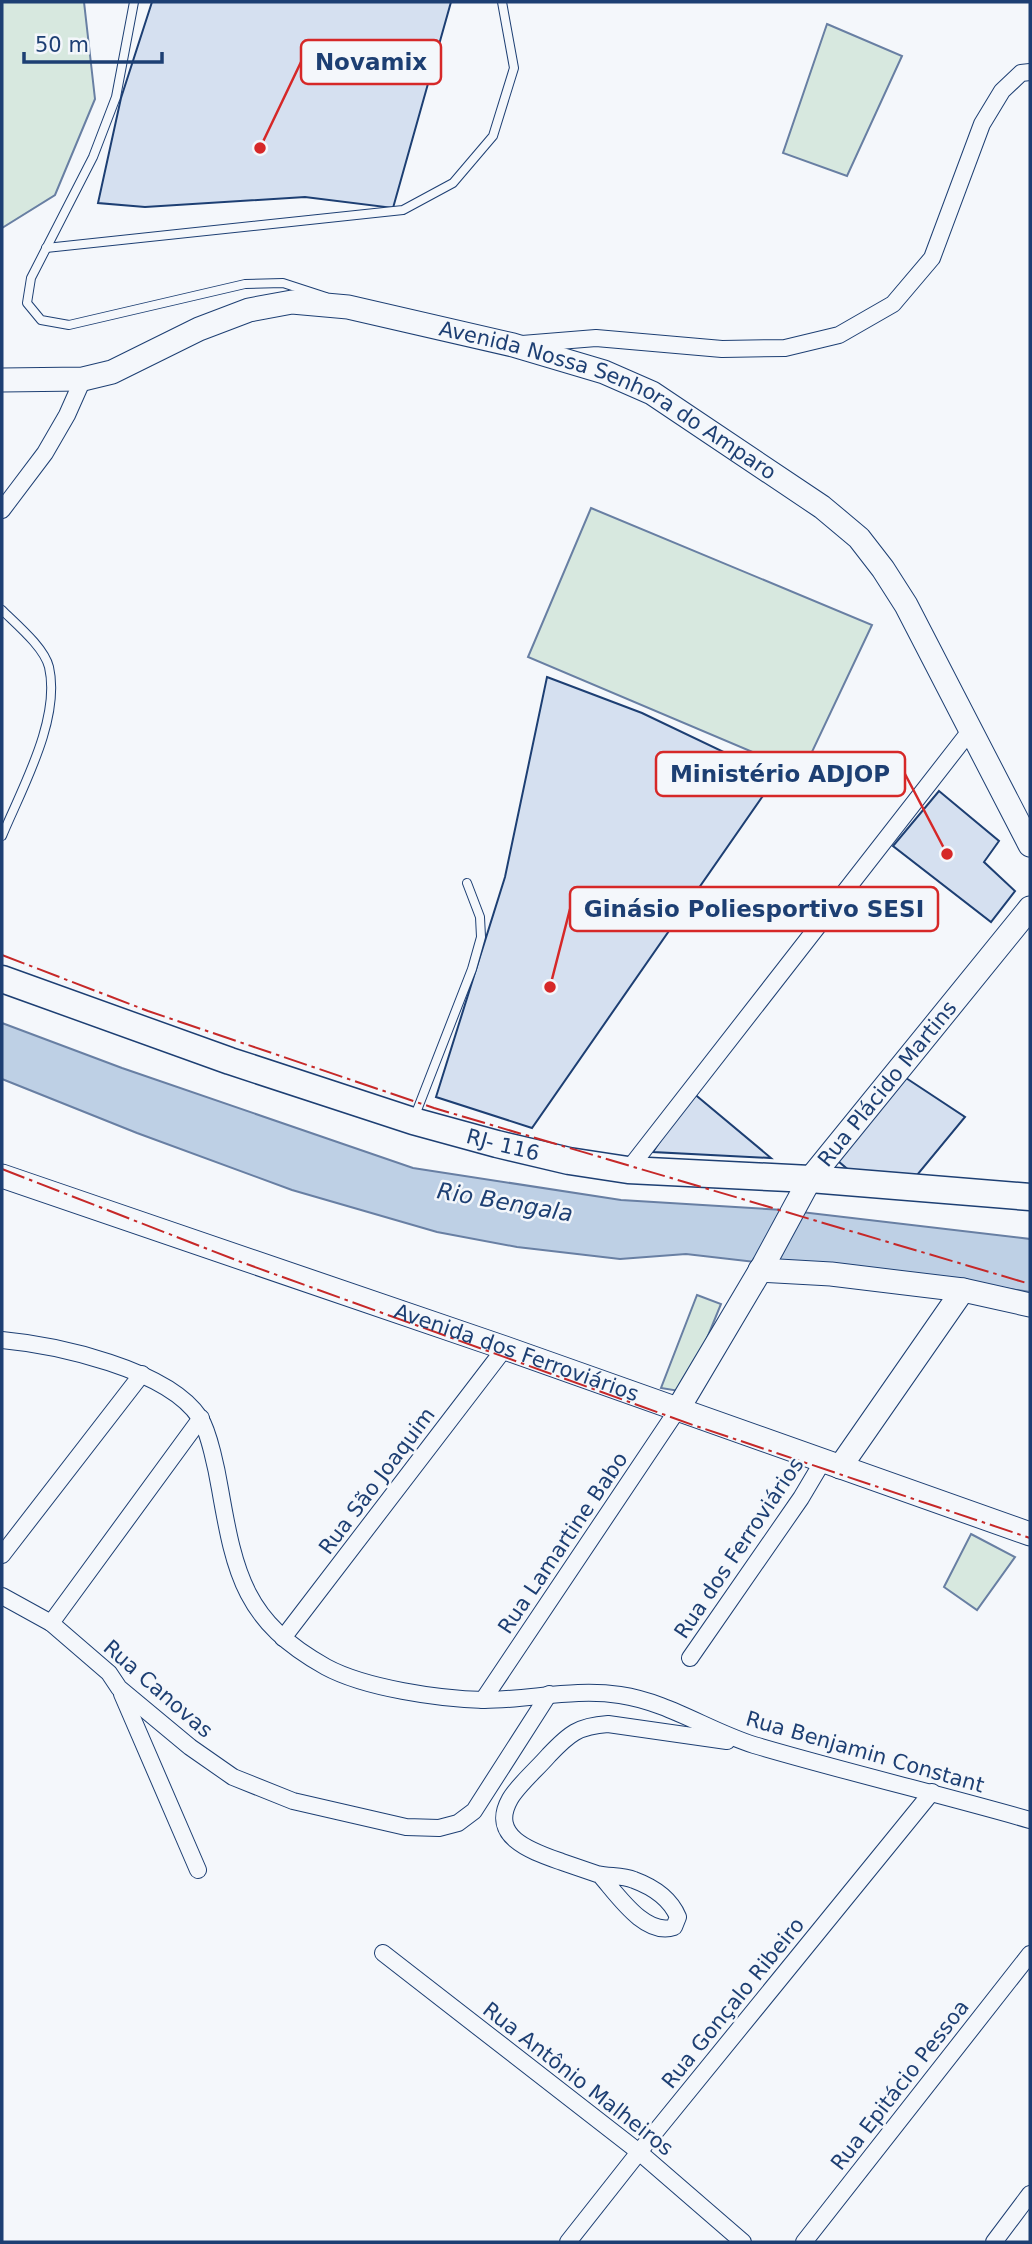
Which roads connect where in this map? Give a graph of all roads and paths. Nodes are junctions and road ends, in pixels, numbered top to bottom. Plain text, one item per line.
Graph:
1 (134, 2) edge
2 (502, 2) edge
3 (1030, 72) edge
4 (46, 248) junction
5 (348, 307) junction
6 (513, 345) junction
7 (83, 379) junction
8 (2, 380) edge
9 (2, 510) edge
10 (2, 610) edge
11 (970, 731) junction
12 (2, 836) edge
13 (1030, 845) edge
14 (467, 883) dead end
15 (1030, 908) edge
16 (2, 979) edge
17 (413, 1121) junction
18 (628, 1170) junction
19 (2, 1176) edge
20 (805, 1187) junction
21 (1030, 1197) edge
22 (762, 1267) junction
23 (963, 1290) junction
24 (1030, 1305) edge
25 (2, 1340) edge
26 (505, 1348) junction
27 (142, 1374) junction
28 (678, 1409) junction
29 (201, 1418) junction
30 (832, 1464) junction
31 (1030, 1534) edge
32 (2, 1555) edge
33 (2, 1596) edge
34 (51, 1623) junction
35 (283, 1639) junction
36 (690, 1658) dead end
37 (119, 1688) junction
38 (549, 1694) junction
39 (483, 1700) junction
40 (751, 1744) junction
41 (932, 1792) junction
42 (1030, 1820) edge
43 (198, 1870) dead end
44 (600, 1875) junction
45 (383, 1953) dead end
46 (1030, 1954) edge
47 (639, 2152) junction
48 (1030, 2194) edge
49 (568, 2242) edge
50 (743, 2242) edge
51 (804, 2242) edge
52 (994, 2242) edge

1 - 4 lane
2 - 4 lane
3 - 6 street
4 - 5 lane
5 - 6 main road, Avenida Nossa Senhora do Amparo
5 - 7 main road, Avenida Nossa Senhora do Amparo
6 - 11 main road, Avenida Nossa Senhora do Amparo
7 - 8 main road, Avenida Nossa Senhora do Amparo
7 - 9 street
10 - 12 lane
11 - 13 main road, Avenida Nossa Senhora do Amparo
11 - 18 street
14 - 17 lane
15 - 20 main road, Rua Plácido Martins
16 - 17 main road, RJ- 116
17 - 18 main road, RJ- 116
18 - 20 main road, RJ- 116
19 - 26 main road, Avenida dos Ferroviários
20 - 21 main road, RJ- 116
20 - 22 main road, Rua Plácido Martins
22 - 23 main road
22 - 28 main road, Rua Plácido Martins
23 - 24 main road
23 - 30 main road
25 - 27 street, Rua Benjamin Constant
26 - 28 main road, Avenida dos Ferroviários
26 - 35 street, Rua São Joaquim
27 - 29 street, Rua Benjamin Constant
27 - 32 street
28 - 30 main road, Avenida dos Ferroviários
28 - 39 street, Rua Lamartine Babo
29 - 34 street
29 - 35 street, Rua Benjamin Constant
30 - 31 main road, Avenida dos Ferroviários
30 - 36 street, Rua dos Ferroviários
33 - 34 street, Rua Canovas
34 - 37 street, Rua Canovas
35 - 39 street, Rua Benjamin Constant
37 - 38 street, Rua Canovas
37 - 43 street
38 - 39 street, Rua Benjamin Constant
38 - 40 street, Rua Benjamin Constant
40 - 41 street, Rua Benjamin Constant
40 - 44 street
41 - 42 street, Rua Benjamin Constant
41 - 47 street, Rua Gonçalo Ribeiro
44 - 44 street
45 - 47 street, Rua Antônio Malheiros
46 - 51 street, Rua Epitácio Pessoa
47 - 49 street, Rua Gonçalo Ribeiro
47 - 50 street, Rua Antônio Malheiros
48 - 52 street

